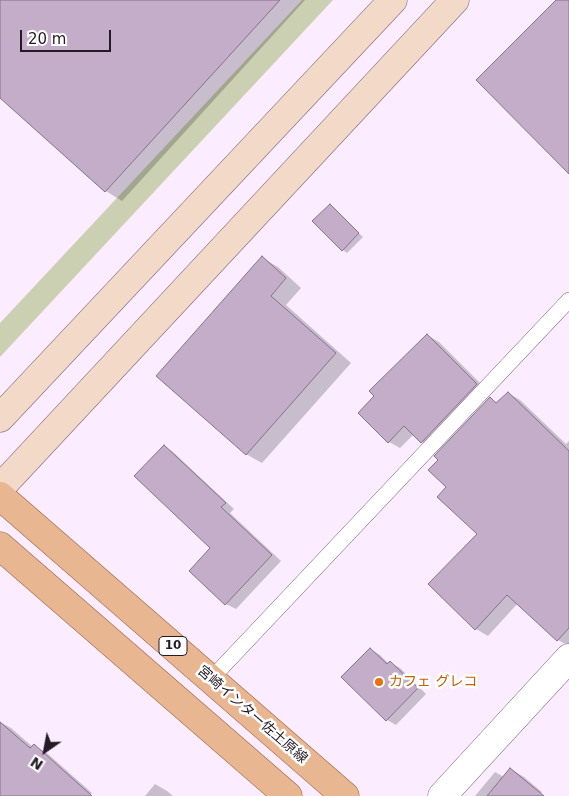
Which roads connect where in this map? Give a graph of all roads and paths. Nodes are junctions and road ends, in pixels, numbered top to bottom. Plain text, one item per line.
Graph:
1 (393, 0) edge
2 (455, 0) edge
3 (569, 300) edge
4 (0, 418) edge
5 (0, 488) edge
6 (0, 496) edge
7 (0, 546) edge
8 (569, 658) edge
9 (211, 679) junction
10 (288, 796) edge
11 (345, 796) edge
12 (442, 796) edge

1 - 4 street
2 - 5 street
3 - 9 lane
6 - 9 main road, 宮崎インター佐土原線 / 10
7 - 10 main road
8 - 12 street
9 - 11 main road, 宮崎インター佐土原線 / 10

